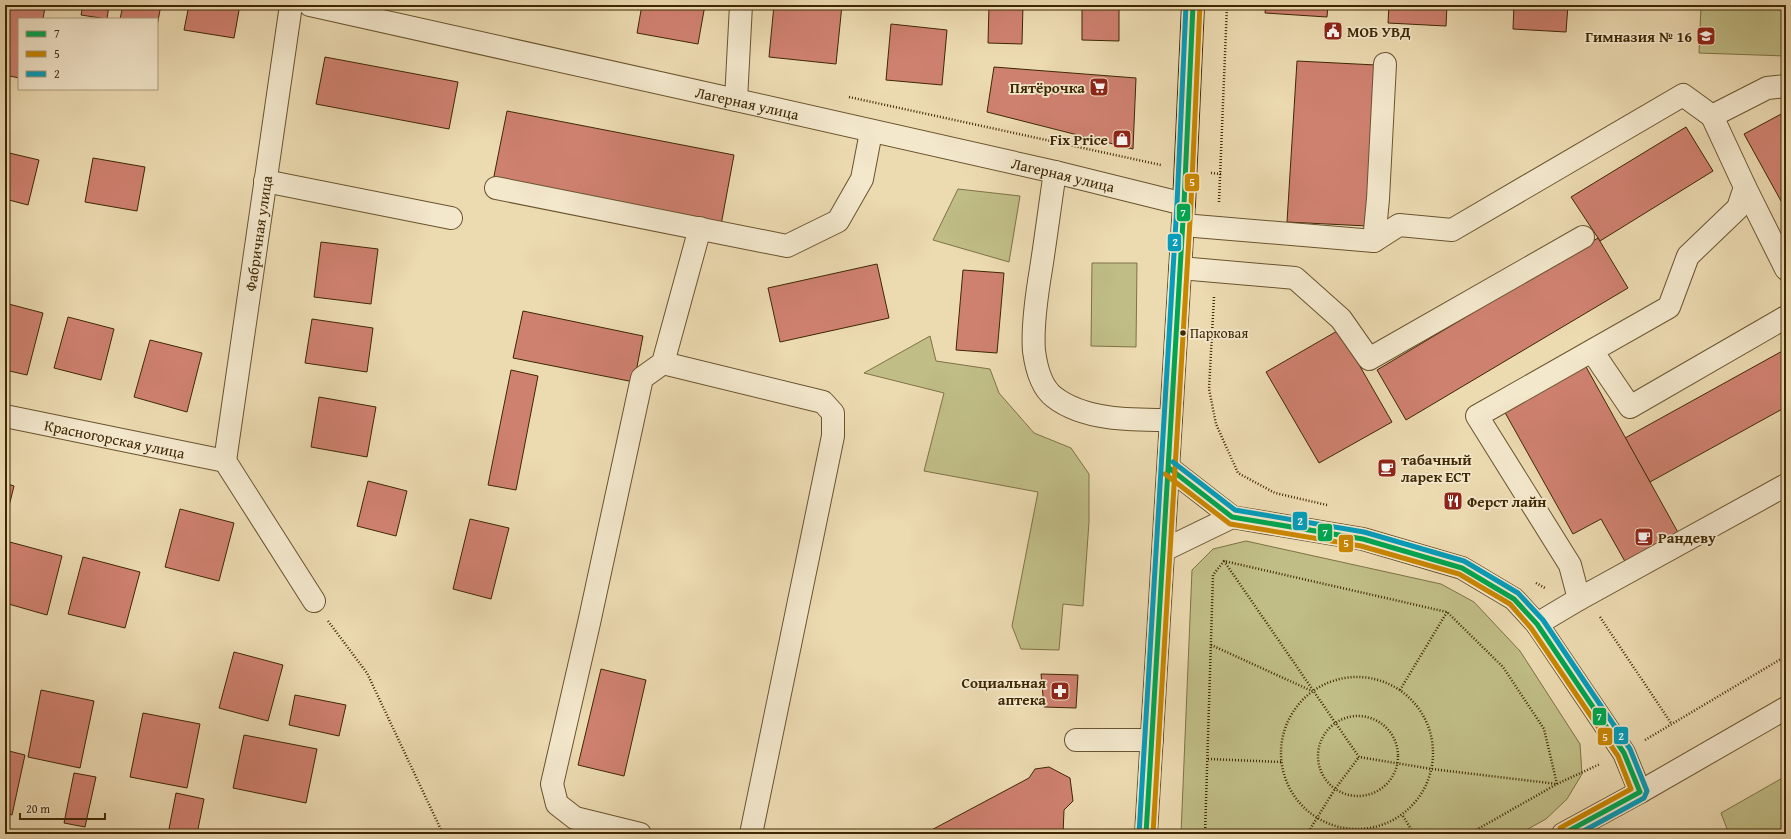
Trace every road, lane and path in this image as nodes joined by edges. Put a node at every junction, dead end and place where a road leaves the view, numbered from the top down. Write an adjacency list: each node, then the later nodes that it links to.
1 (291, 5): 12 (street, Фабричная улица)
2 (310, 5): 8 (street, Лагерная улица)
3 (741, 5): 8 (street)
4 (1193, 5): 15 (main road)
5 (1227, 5): 17 (path)
6 (1385, 64): 20 (street)
7 (1786, 86): 9 (street)
8 (736, 100): 10 (street, Лагерная улица)
9 (1712, 116): 13 (street); 20 (street)
10 (871, 132): 11 (street, Лагерная улица); 18 (street)
11 (1055, 172): 15 (street, Лагерная улица); 28 (street)
12 (265, 181): 16 (street); 29 (street, Фабричная улица)
13 (1745, 187): 22 (street); 25 (street)
14 (496, 188): 18 (street)
15 (1184, 214): 17 (street, Лагерная улица); 21 (street)
16 (452, 218)
17 (1218, 227): 20 (street, Лагерная улица)
18 (700, 228): 26 (street)
19 (1583, 237): 23 (street)
20 (1374, 240)
21 (1180, 268): 23 (street); 28 (street)
22 (1786, 269)
23 (1215, 271): 32 (path)
24 (1786, 317): 25 (street)
25 (1592, 351): 37 (street)
26 (663, 363): 62 (street); 63 (street)
27 (5, 416): 29 (street, Красногорская улица)
28 (1172, 420): 30 (street)
29 (225, 461): 38 (street)
30 (1169, 468): 33 (street); 34 (street)
31 (1786, 485): 37 (street)
32 (1332, 506)
33 (1232, 517): 34 (street); 40 (street)
34 (1164, 550): 49 (street)
35 (1224, 561): 39 (path); 41 (path); 44 (path)
36 (1531, 580): 37 (path)
37 (1579, 599): 40 (street); 46 (path)
38 (314, 601): 61 (path)
39 (1447, 612): 43 (path); 56 (path)
40 (1537, 624): 50 (street)
41 (1211, 645): 44 (path); 52 (path)
42 (1786, 656): 46 (path)
43 (1400, 690): 44 (path); 55 (path)
44 (1313, 691): 47 (path); 53 (path)
45 (1786, 708): 58 (street)
46 (1671, 723): 50 (path)
47 (1334, 724): 51 (path); 54 (path); 57 (path)
48 (1076, 740): 49 (street)
49 (1152, 740): 64 (street)
50 (1624, 753): 56 (path); 58 (street)
51 (1359, 757): 54 (path); 57 (path)
52 (1208, 759): 53 (path); 65 (path)
53 (1281, 762): 60 (path)
54 (1397, 764): 55 (path); 57 (path)
55 (1432, 769): 56 (path); 59 (path)
56 (1558, 784): 68 (path)
57 (1335, 789): 60 (path)
58 (1640, 792): 69 (street)
59 (1403, 816): 60 (path); 67 (path)
60 (1317, 818): 66 (path)
61 (443, 834)
62 (640, 834)
63 (751, 834)
64 (1146, 834)
65 (1204, 834)
66 (1307, 834)
67 (1414, 834)
68 (1469, 834)
69 (1563, 834)

